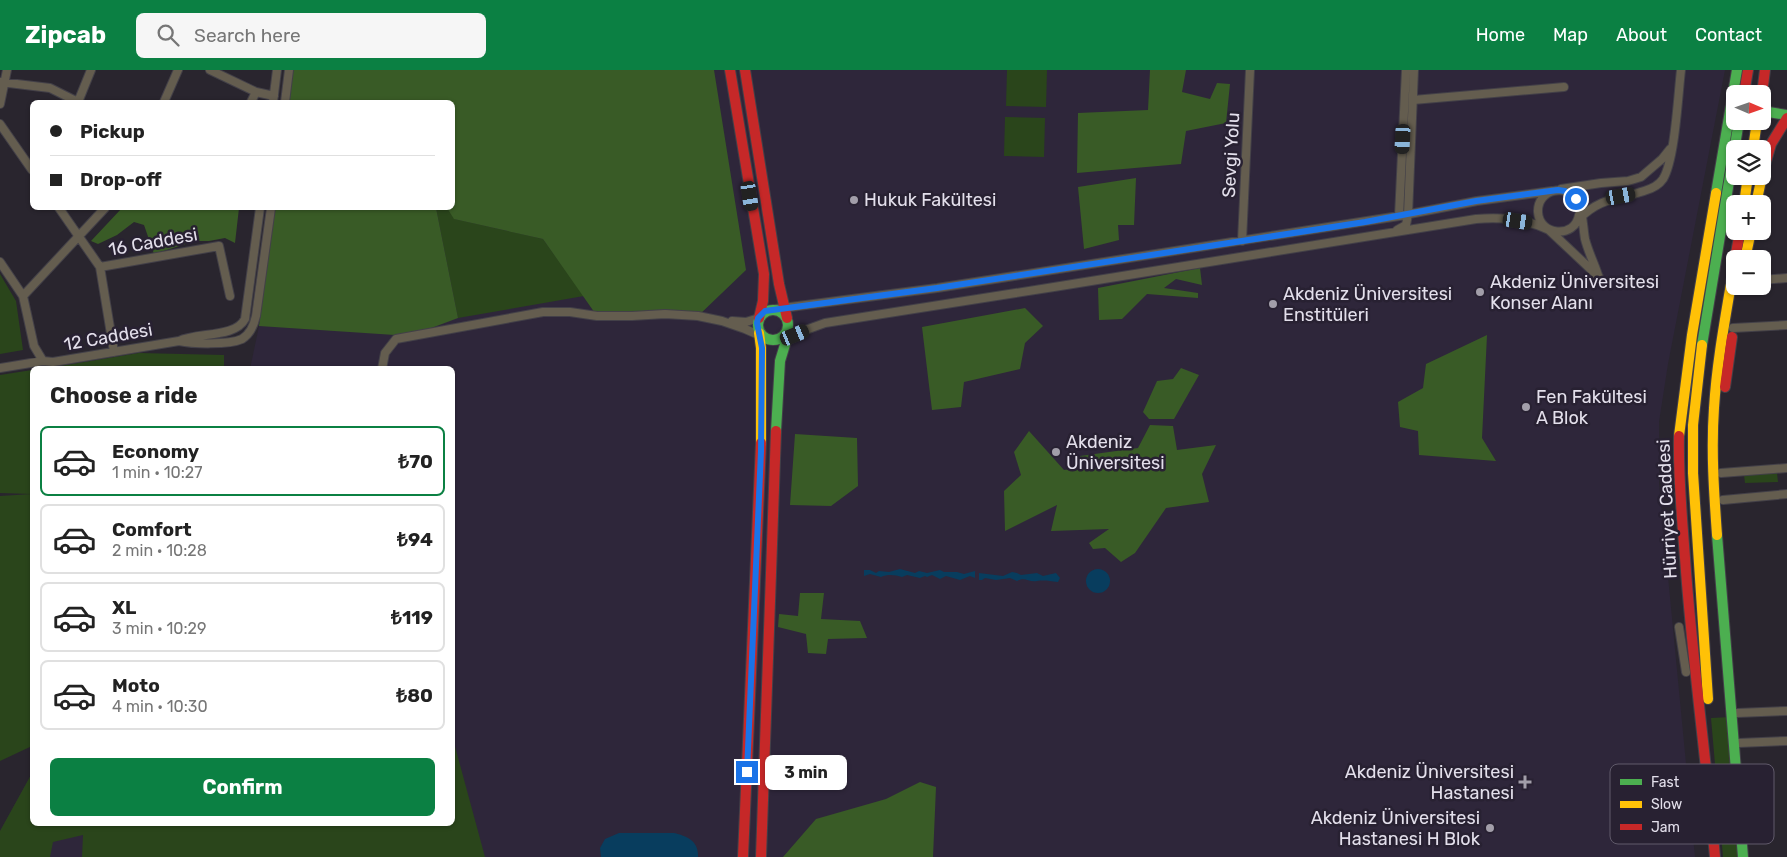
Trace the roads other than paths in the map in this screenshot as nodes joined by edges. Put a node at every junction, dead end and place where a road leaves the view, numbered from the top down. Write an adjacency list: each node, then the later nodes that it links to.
1 (7, 70): 16 (street)
2 (91, 70): 24 (street)
3 (178, 70): 25 (street)
4 (210, 70): 21 (street)
5 (277, 70): 22 (street)
6 (289, 70): 27 (street)
7 (730, 70): 58 (main road)
8 (745, 70): 60 (main road)
9 (1250, 70): 49 (street, Sevgi Yolu)
10 (1406, 70): 44 (street)
11 (1414, 70): 28 (street)
12 (1681, 70): 36 (street)
13 (1737, 70): 17 (main road, Hürriyet Caddesi)
14 (1748, 70): 18 (main road)
15 (1765, 70): 19 (main road)
16 (3, 82): 23 (street); 29 (street)
17 (1735, 85)
18 (1746, 85)
19 (1763, 85)
20 (1564, 87): 28 (street)
21 (256, 92): 22 (street); 26 (street)
22 (274, 99)
23 (74, 100)
24 (79, 100)
25 (165, 100)
26 (253, 100)
27 (285, 100)
28 (1413, 100): 43 (street)
29 (0, 104)
30 (1771, 113): 31 (main road)
31 (1787, 116): 35 (main road)
32 (0, 124): 37 (street)
33 (1728, 130): 79 (main road, Hürriyet Caddesi)
34 (1738, 130): 80 (main road)
35 (1771, 144)
36 (1671, 148): 38 (street); 45 (street)
37 (30, 167)
38 (1555, 190): 43 (street); 45 (street); 46 (street)
39 (60, 210): 48 (street)
40 (103, 210): 48 (street)
41 (260, 210): 64 (street)
42 (271, 210): 64 (street)
43 (1408, 215): 44 (street); 47 (street)
44 (1399, 216): 49 (street)
45 (1580, 216): 46 (street); 46 (street)
46 (1549, 230): 47 (street)
47 (1378, 235): 60 (street)
48 (79, 236): 51 (street); 56 (street)
49 (1242, 241): 60 (street)
50 (0, 262): 56 (street)
51 (100, 267): 57 (street, 16 Caddesi); 65 (street)
52 (1787, 278): 53 (street)
53 (1771, 279)
54 (1729, 295): 81 (main road)
55 (1738, 295): 62 (main road)
56 (23, 296): 66 (street)
57 (230, 296)
58 (758, 318): 59 (street); 60 (main road); 63 (main road)
59 (722, 320): 63 (street); 67 (street)
60 (783, 323): 63 (main road); 88 (main road)
61 (1787, 325): 62 (street)
62 (1733, 328): 70 (main road)
63 (760, 335): 87 (main road)
64 (179, 341): 65 (street, 12 Caddesi)
65 (114, 352): 66 (street, 12 Caddesi)
66 (40, 357): 68 (street, 12 Caddesi)
67 (383, 366)
68 (0, 368)
69 (1787, 468): 70 (street)
70 (1721, 473): 72 (main road)
71 (1787, 494): 72 (street)
72 (1723, 500): 76 (main road)
73 (1678, 627): 74 (street)
74 (1686, 672)
75 (1787, 711): 76 (street)
76 (1737, 713): 78 (main road)
77 (1787, 741): 78 (street)
78 (1738, 743): 82 (main road)
79 (1707, 764)
80 (1711, 764)
81 (1736, 764)
82 (1739, 764)
83 (1715, 844): 89 (main road, Hürriyet Caddesi)
84 (1715, 844): 89 (main road)
85 (1743, 844): 90 (main road)
86 (1743, 844): 90 (main road)
87 (744, 857): 88 (main road)
88 (760, 857)
89 (1716, 857)
90 (1744, 857)

